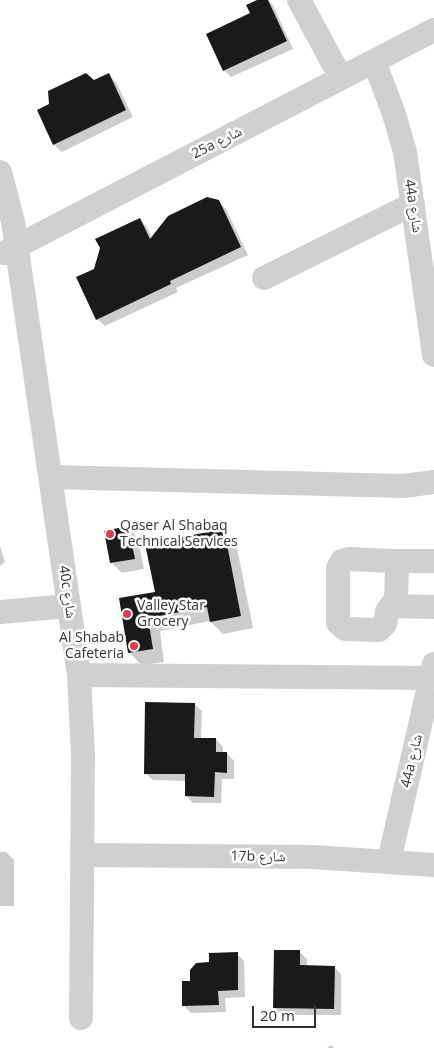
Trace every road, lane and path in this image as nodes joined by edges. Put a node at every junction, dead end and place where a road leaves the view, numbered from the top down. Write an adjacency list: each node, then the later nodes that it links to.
1 (299, 0): 4 (street)
2 (434, 30): 3 (street, 25a شارع)
3 (374, 61): 4 (street, 25a شارع); 6 (street, 44a شارع)
4 (341, 78): 7 (street, 25a شارع)
5 (0, 172): 7 (street, 40c شارع)
6 (413, 204): 8 (street); 9 (street, 44a شارع)
7 (8, 251): 10 (street, 40c شارع)
8 (264, 278)
9 (434, 355)
10 (51, 476): 11 (street); 14 (street, 40c شارع)
11 (434, 482)
12 (391, 561): 13 (street); 15 (street); 15 (street)
13 (434, 561)
14 (69, 606): 17 (street); 19 (street, 40c شارع)
15 (392, 606): 16 (street)
16 (434, 607)
17 (0, 612)
18 (433, 670): 19 (street); 21 (street, 44a شارع)
19 (78, 676): 20 (street, 40c شارع)
20 (82, 855): 21 (street, 17b شارع); 23 (street, 40c شارع)
21 (389, 861): 22 (street, 17b شارع)
22 (434, 865)
23 (81, 1018)

